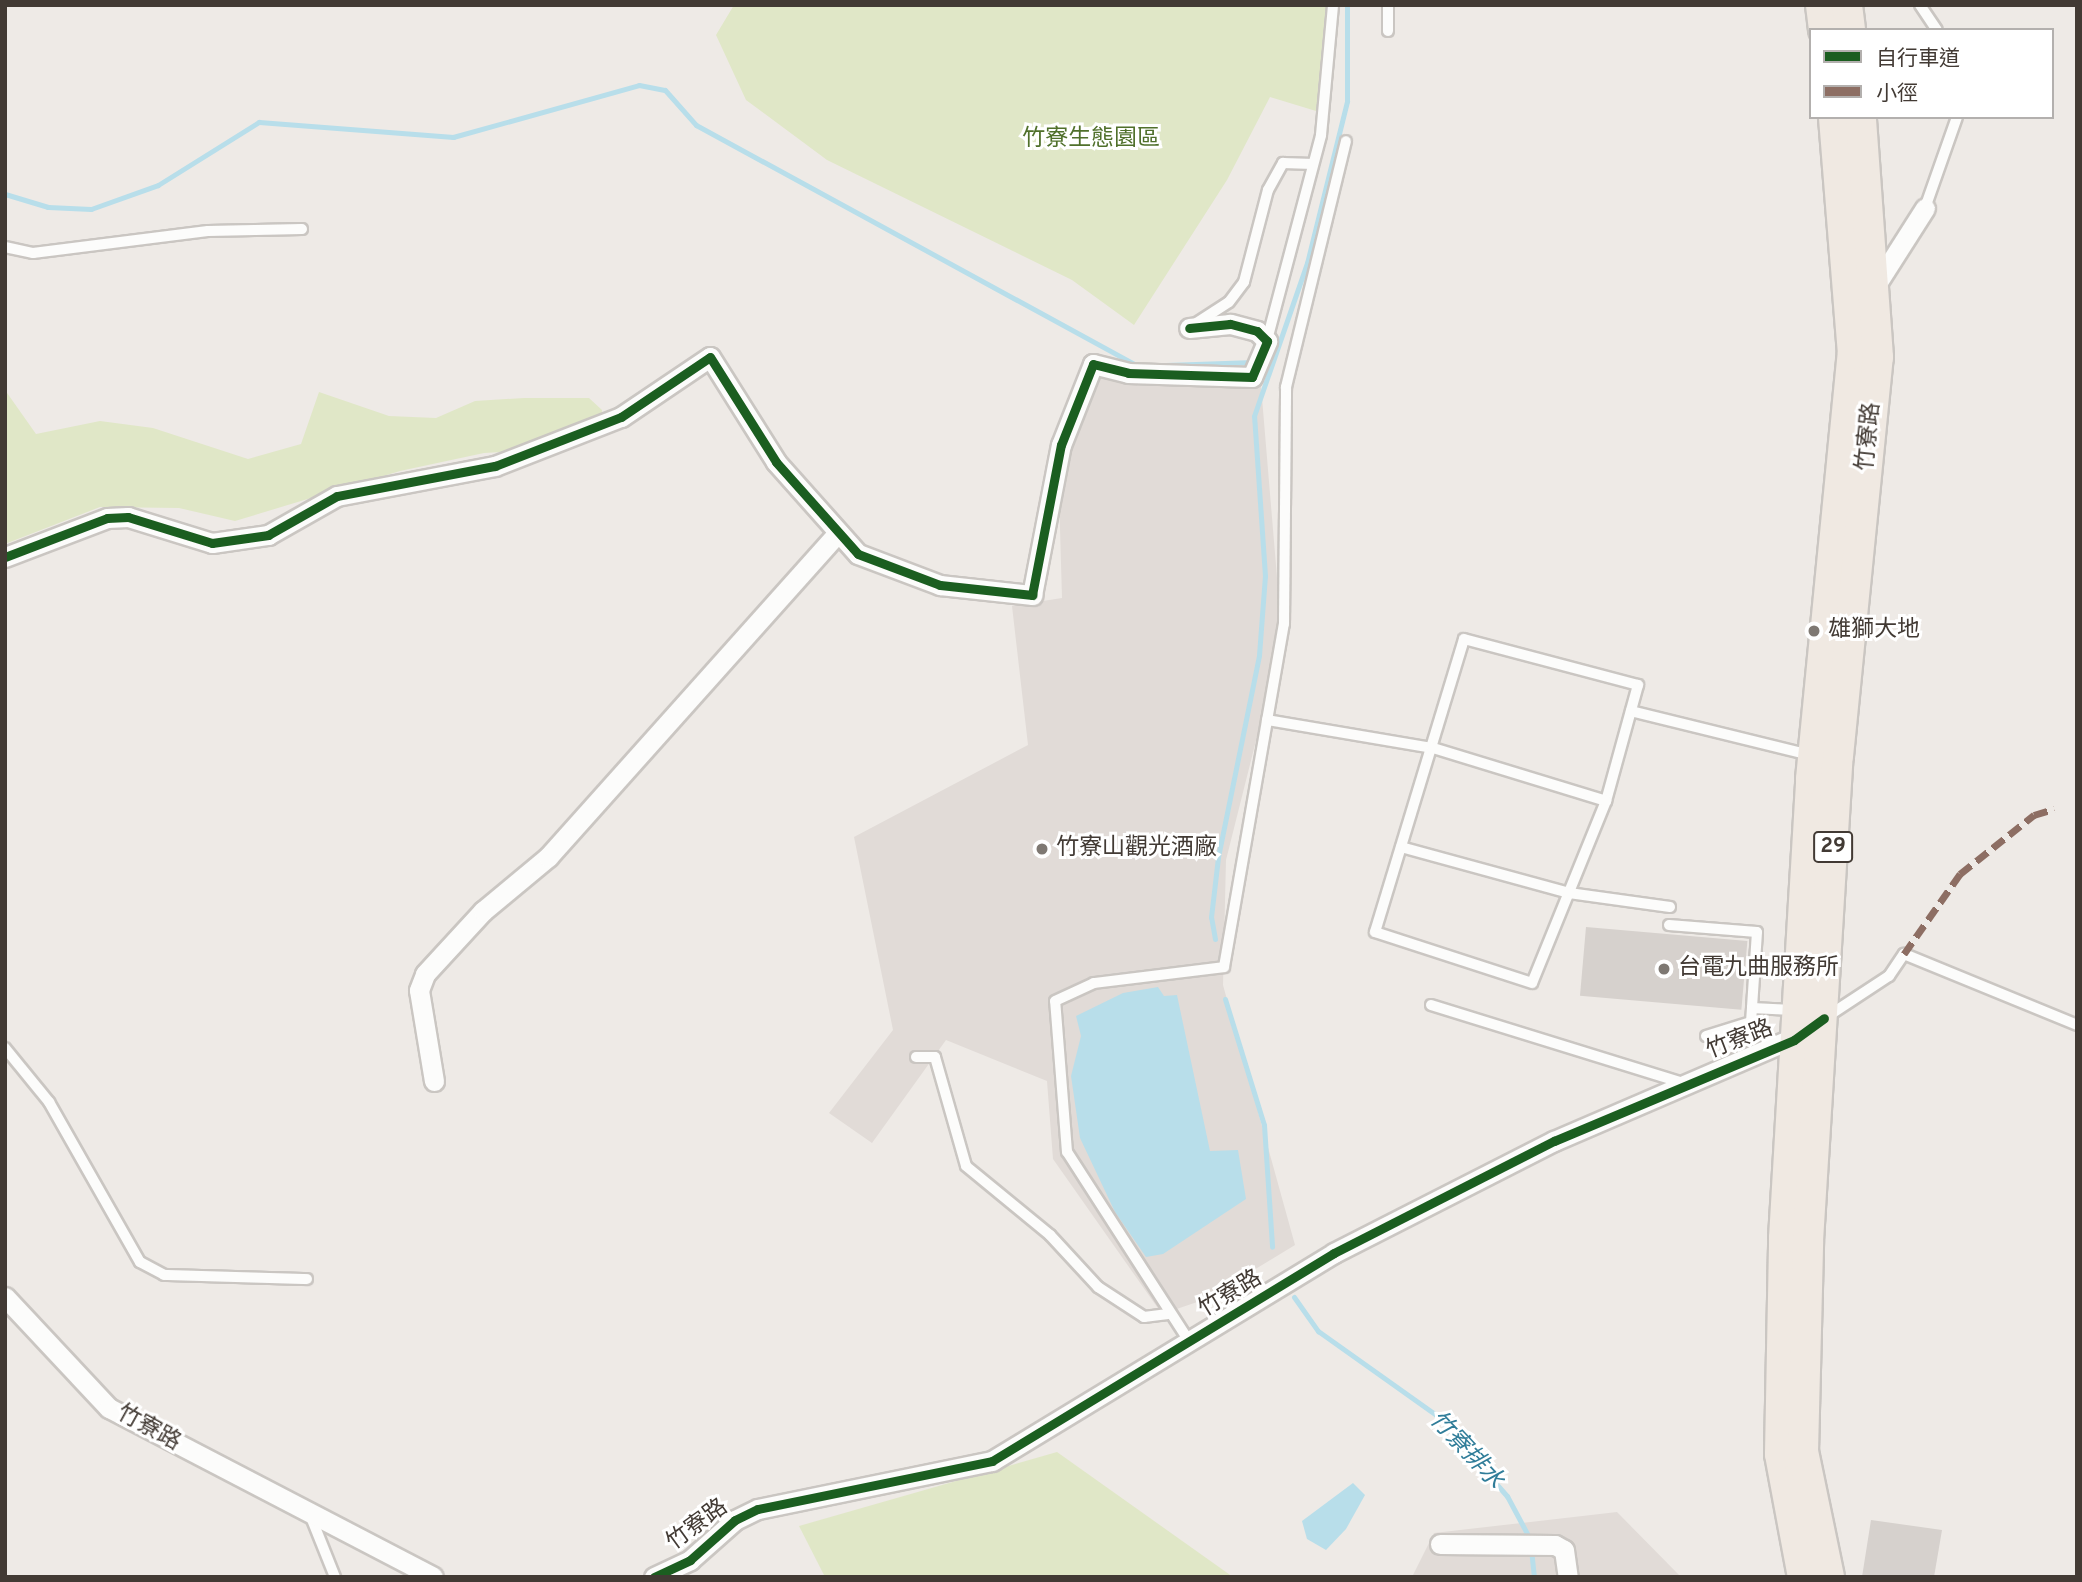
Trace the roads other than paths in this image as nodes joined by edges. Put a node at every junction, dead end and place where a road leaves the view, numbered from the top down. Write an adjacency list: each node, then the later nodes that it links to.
1 (1334, 5): 14 (lane)
2 (1388, 5): 9 (lane)
3 (1821, 5): 6 (main road)
4 (1847, 5): 7 (main road)
5 (1920, 5): 8 (lane)
6 (1824, 28)
7 (1850, 28)
8 (1936, 28)
9 (1388, 31)
10 (1834, 119): 26 (main road, 竹寮路 / 29)
11 (1861, 119): 18 (main road, 竹寮路 / 29)
12 (1955, 119): 15 (lane)
13 (1346, 141): 24 (lane)
14 (1313, 164): 19 (lane); 20 (lane)
15 (1925, 208): 18 (street)
16 (302, 229): 17 (lane)
17 (5, 247)
18 (1875, 285): 26 (main road, 竹寮路 / 29)
19 (1189, 328): 20 (street)
20 (1266, 341): 21 (street)
21 (837, 534): 22 (street); 40 (street)
22 (5, 557)
23 (1631, 710): 25 (lane); 26 (lane); 27 (lane)
24 (1267, 720): 25 (lane); 44 (lane)
25 (1433, 748): 27 (lane); 28 (lane)
26 (1826, 756): 34 (main road, 竹寮路 / 29)
27 (1606, 800): 29 (lane)
28 (1401, 847): 29 (lane); 29 (lane)
29 (1569, 893): 30 (lane)
30 (1671, 907)
31 (1669, 925): 33 (lane)
32 (1431, 1005): 41 (lane)
33 (1752, 1008): 34 (lane); 36 (lane)
34 (1810, 1014): 35 (lane); 37 (main road, 竹寮路 / 29); 53 (main road, 竹寮路 / 29)
35 (2077, 1025)
36 (1706, 1036)
37 (1794, 1040): 41 (street, 竹寮路); 52 (main road, 竹寮路 / 29)
38 (5, 1048): 42 (lane)
39 (916, 1057): 44 (lane)
40 (434, 1081)
41 (1683, 1083): 45 (street, 竹寮路)
42 (307, 1279)
43 (5, 1297): 46 (street, 竹寮路)
44 (1168, 1314): 45 (lane)
45 (1189, 1342): 50 (street, 竹寮路)
46 (311, 1517): 48 (lane); 49 (street, 竹寮路)
47 (1440, 1544): 51 (street)
48 (335, 1577)
49 (433, 1577)
50 (654, 1577)
51 (1568, 1577)
52 (1803, 1577)
53 (1829, 1577)

